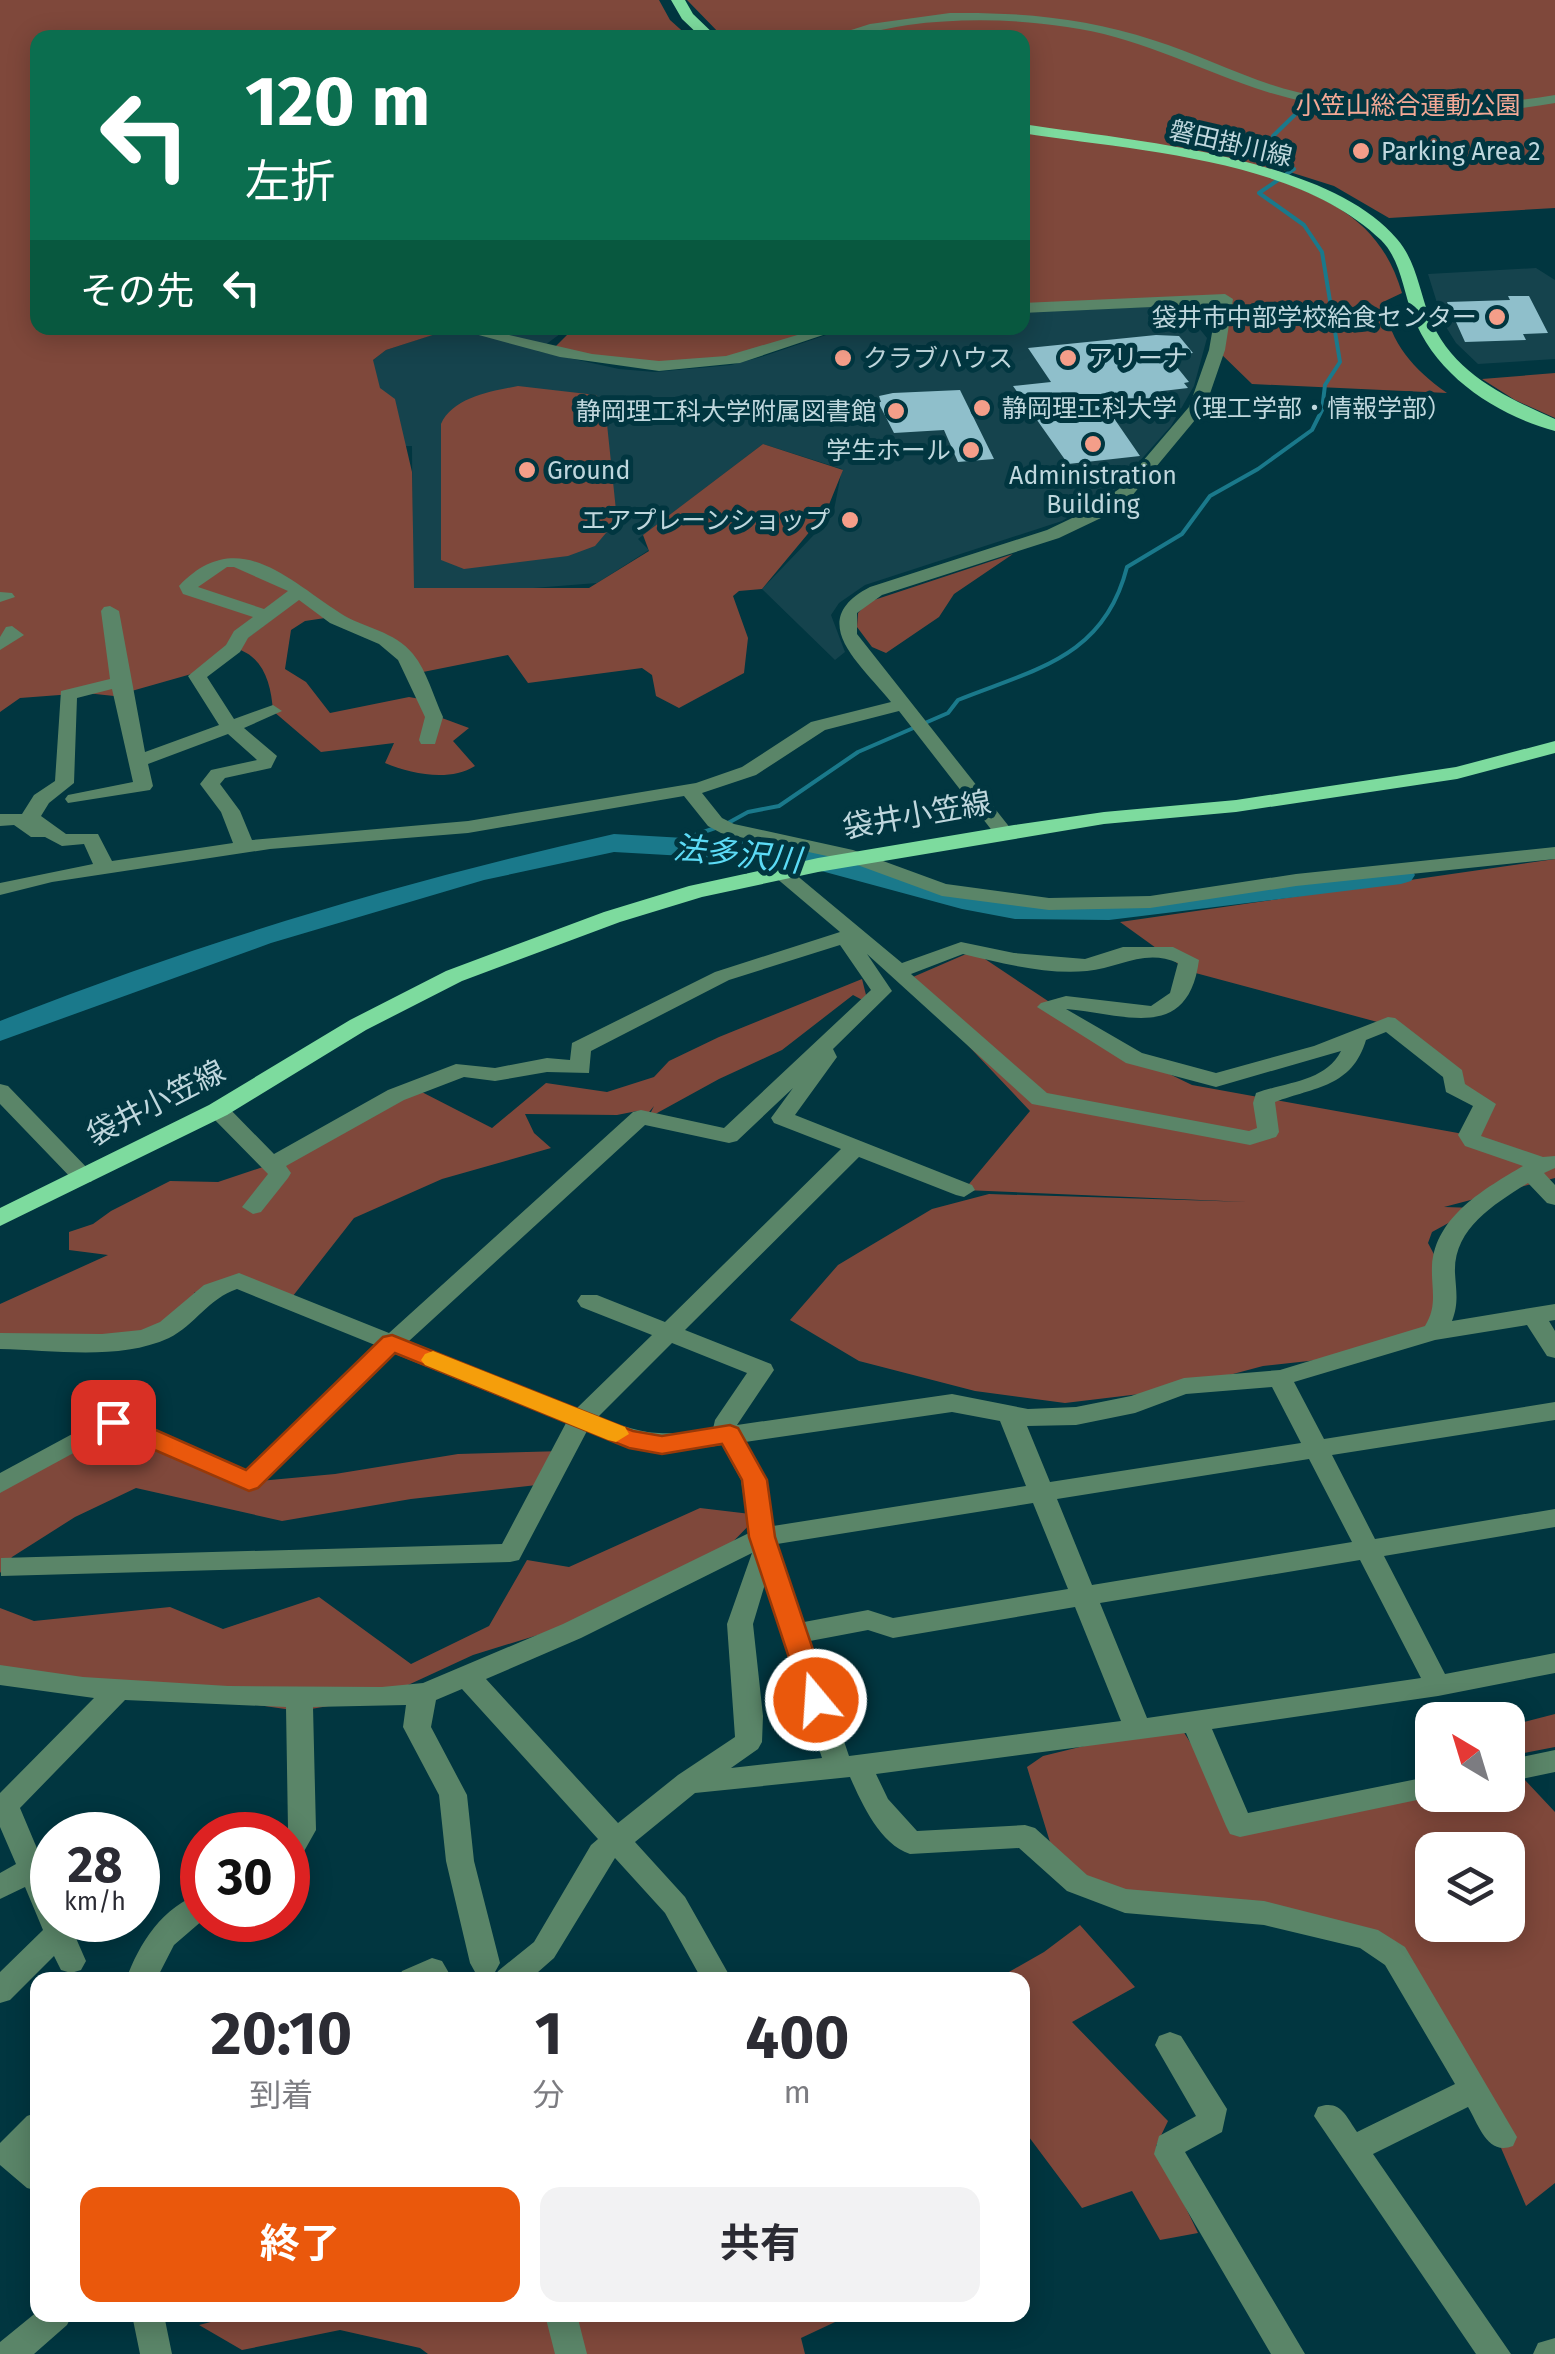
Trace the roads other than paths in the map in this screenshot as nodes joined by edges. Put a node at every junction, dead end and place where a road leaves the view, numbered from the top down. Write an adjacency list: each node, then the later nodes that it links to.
1 (678, 0): 2 (main road)
2 (702, 30)
3 (871, 30): 4 (street)
4 (1555, 99)
5 (1030, 129): 9 (main road, 磐田掛川線)
6 (1030, 308): 14 (street)
7 (490, 335): 8 (street)
8 (813, 335)
9 (1555, 426)
10 (298, 592): 12 (street); 12 (street); 17 (street)
11 (110, 612): 13 (street)
12 (266, 616): 16 (street)
13 (120, 682): 19 (street); 23 (street)
14 (902, 705): 20 (street); 24 (street)
15 (273, 711): 16 (street)
16 (229, 726): 19 (street); 25 (street)
17 (428, 740)
18 (1555, 747): 24 (main road, 袋井小笠線)
19 (138, 761): 21 (street)
20 (688, 790): 25 (street); 27 (street)
21 (75, 799)
22 (0, 820): 23 (street)
23 (46, 830): 28 (street)
24 (1004, 833): 27 (main road, 袋井小笠線)
25 (245, 847): 28 (street)
26 (1555, 853): 27 (street)
27 (856, 860): 29 (main road, 袋井小笠線)
28 (105, 868): 30 (street)
29 (782, 873): 31 (street); 36 (main road, 袋井小笠線)
30 (0, 889)
31 (849, 936): 32 (street); 34 (street); 38 (street)
32 (900, 971): 33 (street); 33 (street)
33 (1357, 1034): 39 (street)
34 (822, 1048): 37 (street); 50 (street)
35 (0, 1090): 40 (street)
36 (218, 1110): 38 (street); 40 (main road, 袋井小笠線)
37 (855, 1148): 41 (street); 47 (street)
38 (272, 1164): 43 (street)
39 (1542, 1166): 42 (street); 48 (street)
40 (83, 1177): 44 (main road, 袋井小笠線)
41 (964, 1190)
42 (1555, 1198)
43 (253, 1207)
44 (0, 1218)
45 (589, 1301): 47 (street)
46 (1545, 1314): 48 (street); 51 (street)
47 (669, 1332): 55 (street); 56 (street)
48 (1434, 1332): 52 (street)
49 (0, 1341): 50 (street)
50 (392, 1343): 55 (street); 58 (street)
51 (1555, 1350)
52 (1280, 1378): 54 (street); 57 (street)
53 (1555, 1411): 57 (street)
54 (1010, 1414): 56 (street); 59 (street)
55 (580, 1419): 56 (street); 63 (street)
56 (730, 1434): 61 (street)
57 (1316, 1449): 59 (street); 62 (street)
58 (0, 1484)
59 (1040, 1493): 61 (street); 64 (street)
60 (1555, 1518): 62 (street)
61 (764, 1543): 65 (street); 67 (street); 78 (street)
62 (1366, 1549): 64 (street); 69 (street)
63 (1, 1567)
64 (1082, 1596): 65 (street); 74 (street)
65 (795, 1634): 76 (street)
66 (1555, 1663): 69 (street)
67 (464, 1674): 71 (street); 82 (street)
68 (0, 1675): 70 (street)
69 (1438, 1686): 73 (street)
70 (119, 1689): 72 (street); 80 (street)
71 (426, 1693): 72 (street); 88 (street)
72 (298, 1697): 81 (street)
73 (1194, 1720): 74 (street); 79 (street)
74 (1138, 1728): 76 (street)
75 (1555, 1762): 77 (street)
76 (848, 1764): 78 (street); 93 (street)
77 (1525, 1768)
78 (688, 1783): 82 (street)
79 (1415, 1790)
80 (2, 1805): 83 (street)
81 (301, 1812)
82 (614, 1840): 88 (street); 90 (street)
83 (30, 1866)
84 (30, 1871): 85 (street)
85 (0, 1887)
86 (180, 1922): 89 (street)
87 (62, 1942): 91 (street)
88 (497, 1971)
89 (144, 1972)
90 (712, 1972)
91 (0, 1991)
92 (1170, 2045): 105 (street)
93 (1474, 2089): 96 (street); 97 (street)
94 (1329, 2116): 97 (street)
95 (30, 2133): 98 (street)
96 (1502, 2137)
97 (1352, 2150): 106 (street)
98 (30, 2171)
99 (48, 2322): 102 (street)
100 (149, 2322): 103 (street)
101 (564, 2322): 104 (street)
102 (10, 2354)
103 (156, 2354)
104 (571, 2354)
105 (1289, 2354)
106 (1495, 2354)

